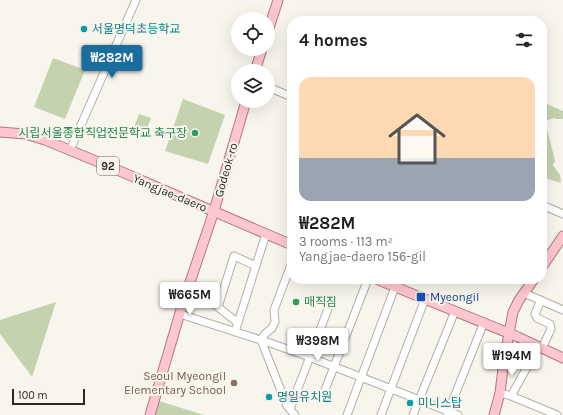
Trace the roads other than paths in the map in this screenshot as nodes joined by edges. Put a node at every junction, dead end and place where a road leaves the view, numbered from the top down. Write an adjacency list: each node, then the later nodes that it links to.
1 (136, 0): 8 (street)
2 (278, 0): 3 (main road)
3 (274, 12)
4 (275, 90): 5 (street)
5 (287, 95)
6 (244, 108): 10 (main road, Godeok-ro)
7 (0, 132): 8 (main road, Yangjae-daero / 92)
8 (70, 150): 10 (main road, Yangjae-daero / 92)
9 (547, 206): 11 (street)
10 (214, 211): 12 (main road, Yangjae-daero / 92); 18 (main road, Godeok-ro)
11 (563, 214)
12 (266, 234): 14 (main road, Yangjae-daero / 92); 16 (street)
13 (563, 236): 15 (main road)
14 (287, 243)
15 (547, 260)
16 (256, 266): 26 (street); 32 (street)
17 (287, 275): 35 (street)
18 (189, 284): 26 (street); 30 (main road, Godeok-ro)
19 (366, 284): 40 (street)
20 (388, 284): 22 (main road)
21 (530, 284): 23 (main road)
22 (395, 287): 24 (main road); 41 (street)
23 (524, 293): 25 (street); 34 (main road)
24 (425, 299): 29 (main road); 42 (street)
25 (541, 300): 28 (street); 37 (street)
26 (218, 307): 32 (street)
27 (328, 309): 38 (street)
28 (563, 310)
29 (455, 311): 31 (main road); 46 (street)
30 (180, 314): 33 (street); 49 (main road, Godeok-ro)
31 (484, 322): 34 (main road); 48 (street)
32 (238, 323): 33 (street)
33 (235, 332): 35 (street)
34 (508, 333): 36 (main road); 44 (main road)
35 (261, 340): 38 (street); 47 (street)
36 (534, 344): 37 (main road); 45 (street)
37 (542, 348): 39 (main road)
38 (310, 357): 40 (street); 47 (street)
39 (563, 358)
40 (334, 366): 41 (street); 43 (street)
41 (362, 377): 42 (street); 50 (street)
42 (392, 389): 46 (street); 51 (street)
43 (325, 390)
44 (500, 392): 45 (street); 54 (main road)
45 (511, 396): 55 (street)
46 (419, 400): 48 (street); 52 (street)
47 (292, 412)
48 (447, 413): 53 (street)
49 (150, 415)
50 (347, 415)
51 (381, 415)
52 (413, 415)
53 (458, 415)
54 (494, 415)
55 (557, 415)

